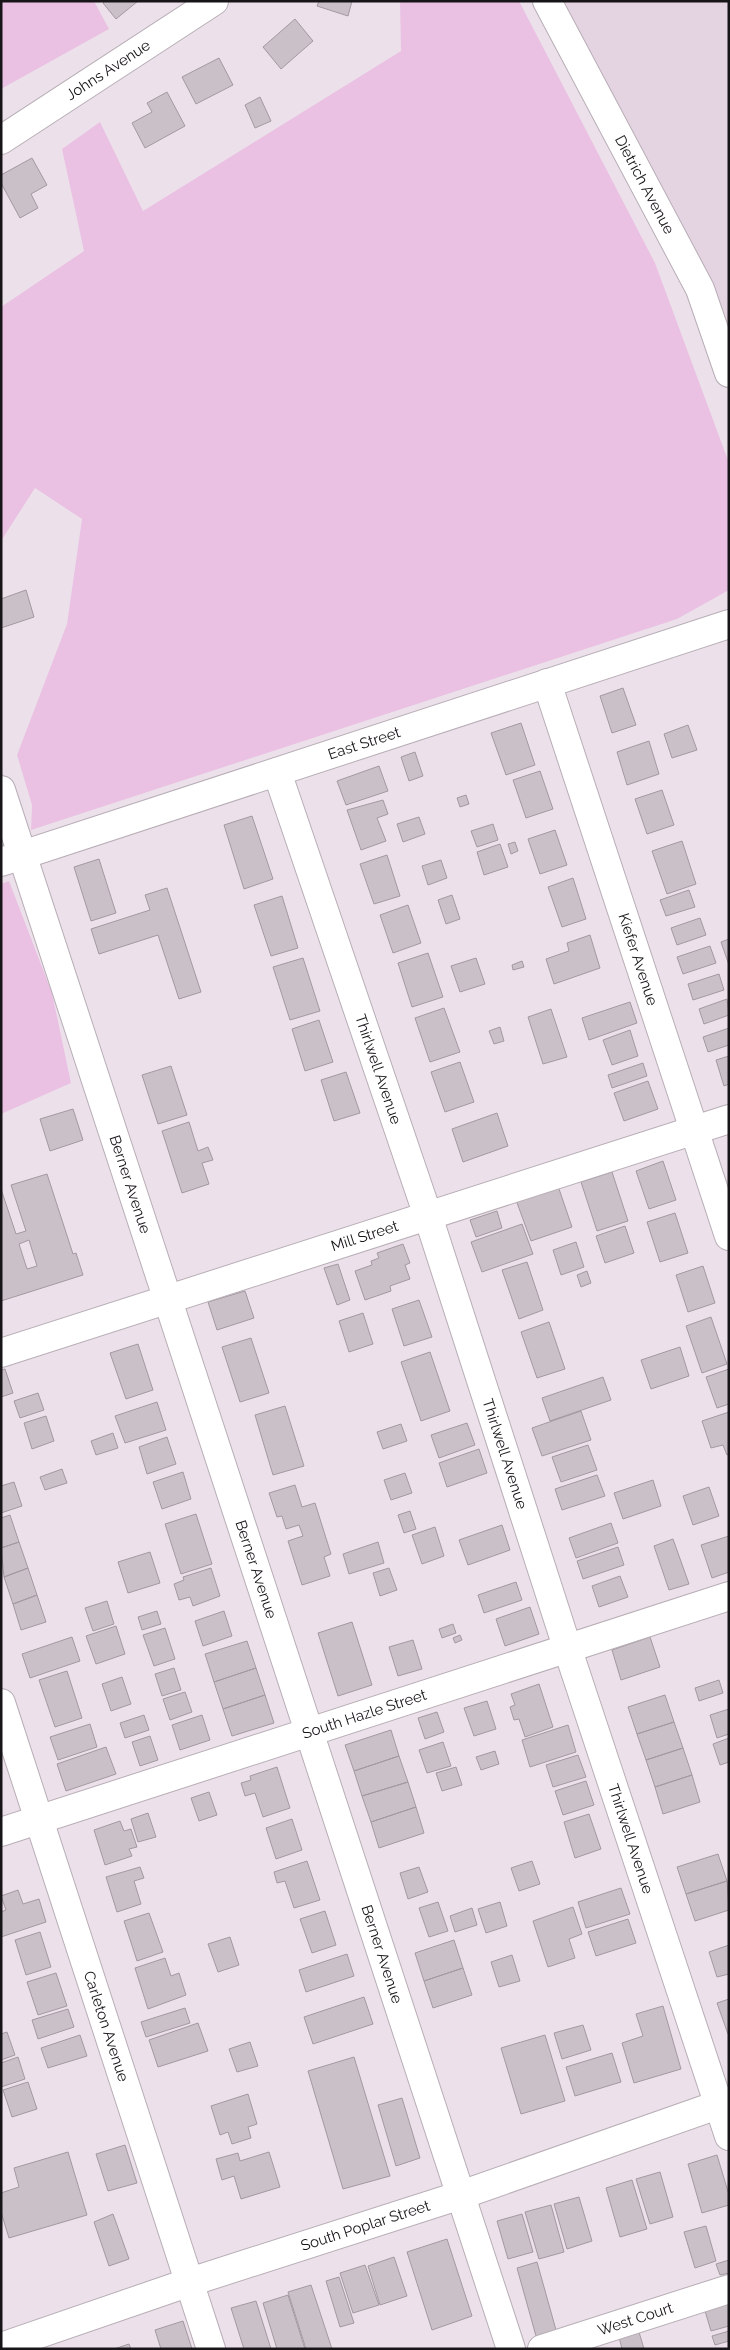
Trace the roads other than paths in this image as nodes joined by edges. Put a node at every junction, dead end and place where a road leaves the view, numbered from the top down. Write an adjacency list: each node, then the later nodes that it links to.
1 (214, 1): 3 (street, Johns Avenue)
2 (547, 1): 4 (street, Dietrich Avenue)
3 (1, 140)
4 (729, 373)
5 (729, 624): 6 (street, East Street)
6 (547, 683): 7 (street, East Street); 11 (street, Kiefer Avenue)
7 (277, 772): 9 (street, East Street); 12 (street, Thirlwell Avenue)
8 (1, 790): 9 (street, Berner Avenue)
9 (12, 859): 14 (street, Berner Avenue)
10 (729, 1119): 11 (street, Mill Street)
11 (694, 1130): 12 (street, Mill Street); 13 (street, Kiefer Avenue)
12 (428, 1216): 14 (street, Mill Street); 17 (street, Thirlwell Avenue)
13 (729, 1236)
14 (167, 1300): 15 (street, Mill Street); 19 (street, Berner Avenue)
15 (1, 1353)
16 (729, 1596): 17 (street, South Hazle Street)
17 (567, 1647): 19 (street, South Hazle Street); 22 (street, Thirlwell Avenue)
18 (1, 1703): 20 (street, Carleton Avenue)
19 (309, 1731): 20 (street, South Hazle Street); 24 (street, Berner Avenue)
20 (39, 1820): 21 (street, South Hazle Street); 25 (street, Carleton Avenue)
21 (1, 1832)
22 (724, 2103): 23 (street, Thirlwell Avenue); 24 (street, South Poplar Street)
23 (729, 2136)
24 (461, 2195): 25 (street, South Poplar Street); 29 (street, Berner Avenue)
25 (190, 2282): 27 (street, South Poplar Street); 28 (street, Carleton Avenue)
26 (729, 2289): 30 (street, West Court)
27 (1, 2347)
28 (211, 2349)
29 (511, 2349)
30 (542, 2349)

